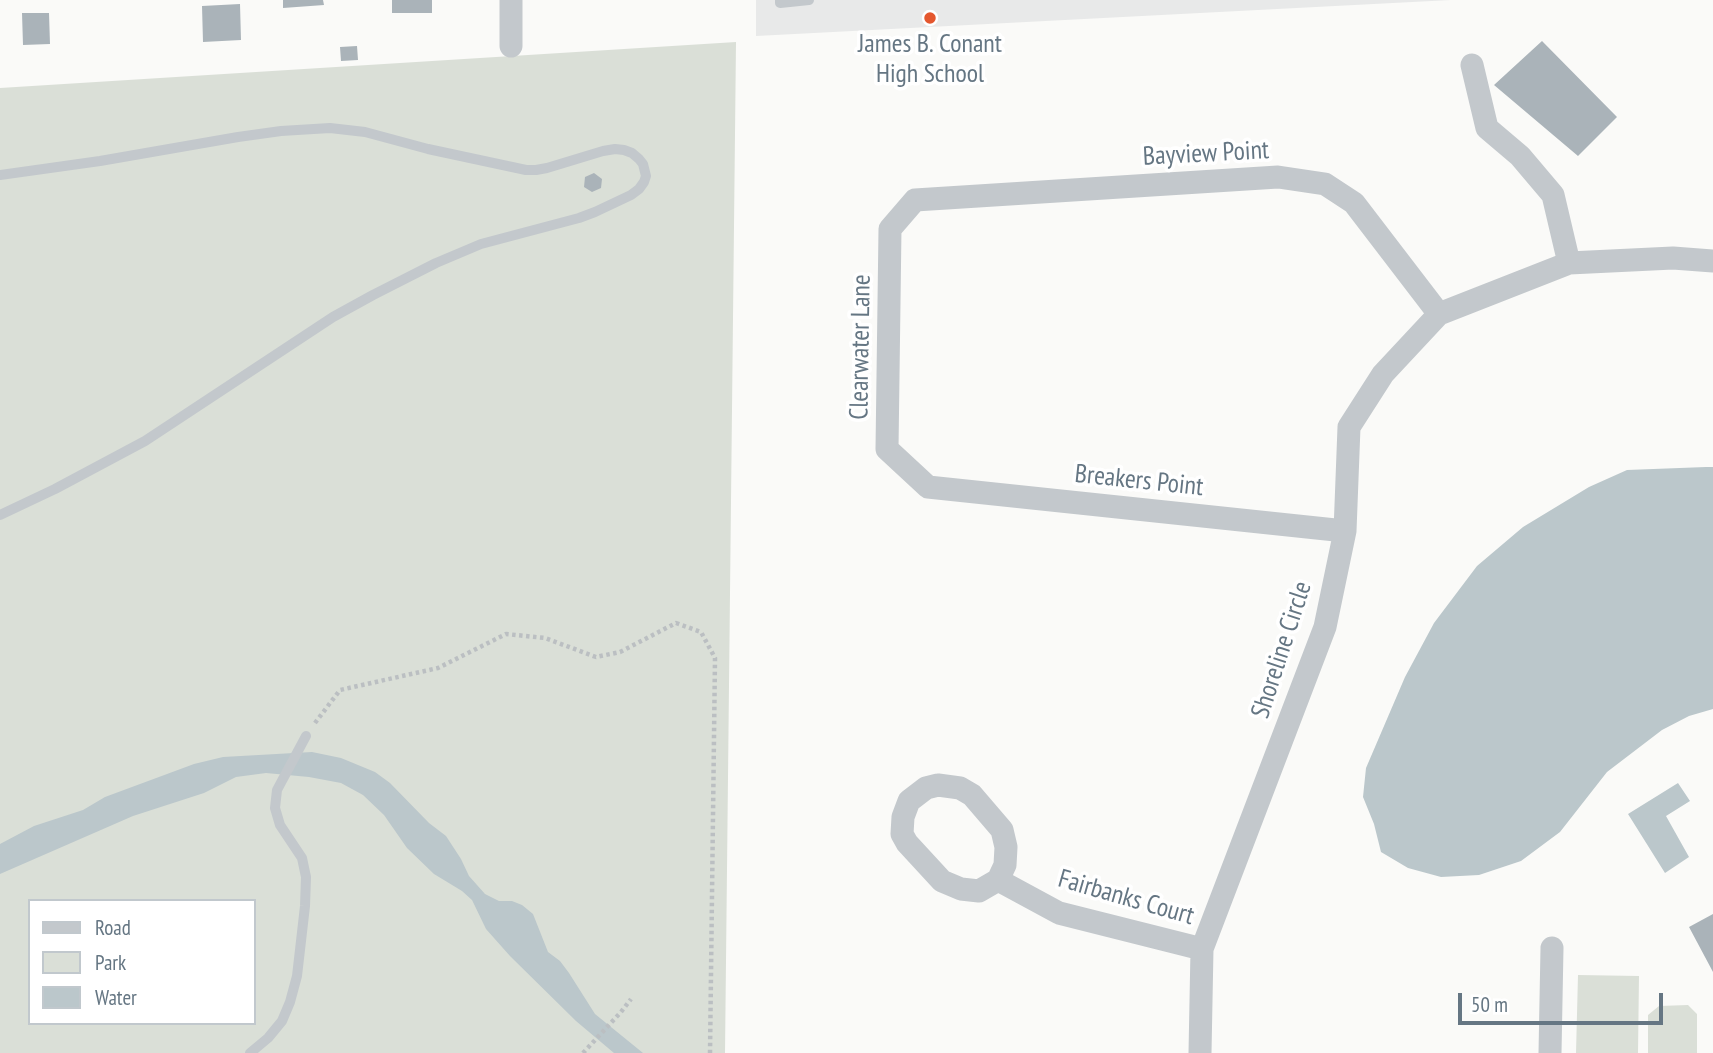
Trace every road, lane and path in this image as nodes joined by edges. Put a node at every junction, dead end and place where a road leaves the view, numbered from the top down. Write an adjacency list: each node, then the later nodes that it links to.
1 (511, 0): 4 (street)
2 (780, 0): 3 (lane)
3 (809, 0)
4 (510, 46)
5 (1472, 65): 9 (street)
6 (0, 175): 12 (lane)
7 (915, 200): 10 (street, Bayview Point); 11 (street, Clearwater Lane)
8 (1713, 261): 9 (street, Shoreline Circle)
9 (1569, 263): 10 (street, Shoreline Circle)
10 (1439, 314): 13 (street, Shoreline Circle)
11 (928, 487): 13 (street, Breakers Point)
12 (0, 515)
13 (1345, 531): 17 (street, Shoreline Circle)
14 (306, 736): 20 (lane); 21 (path)
15 (998, 880): 15 (street); 17 (street, Fairbanks Court)
16 (1552, 948): 23 (street)
17 (1202, 949): 22 (street, Shoreline Circle)
18 (631, 999): 19 (path)
19 (583, 1052)
20 (250, 1053)
21 (710, 1053)
22 (1200, 1053)
23 (1550, 1053)

